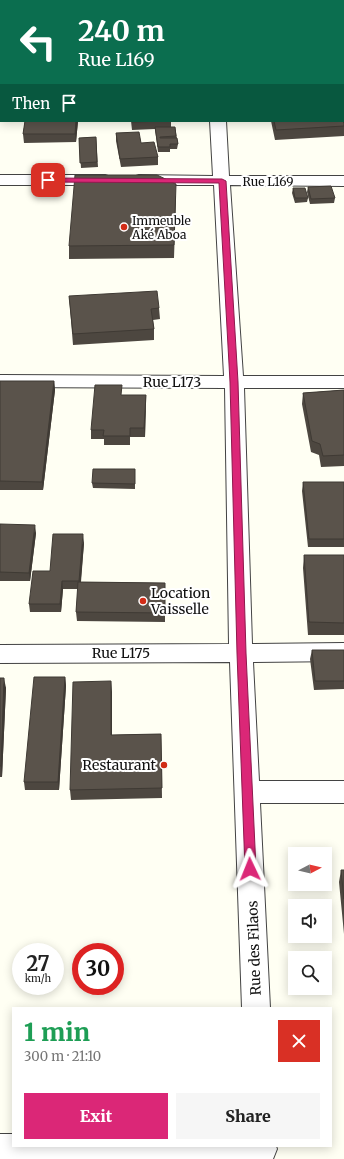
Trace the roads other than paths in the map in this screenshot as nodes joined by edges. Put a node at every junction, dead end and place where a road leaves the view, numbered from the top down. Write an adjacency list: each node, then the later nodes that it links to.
1 (218, 122): 3 (street, Rue des Filaos)
2 (0, 180): 3 (street, Rue L169)
3 (222, 181): 4 (street, Rue L169); 6 (street, Rue des Filaos)
4 (344, 181)
5 (0, 381): 6 (street, Rue L173)
6 (234, 382): 7 (street, Rue L173); 9 (street, Rue des Filaos)
7 (344, 382)
8 (344, 652): 9 (street, Rue L175)
9 (241, 653): 10 (street, Rue L175); 11 (street, Rue des Filaos)
10 (0, 654)
11 (247, 792): 12 (street); 13 (street, Rue des Filaos)
12 (344, 792)
13 (256, 1007)
14 (0, 1149): 15 (street)
15 (262, 1151)

